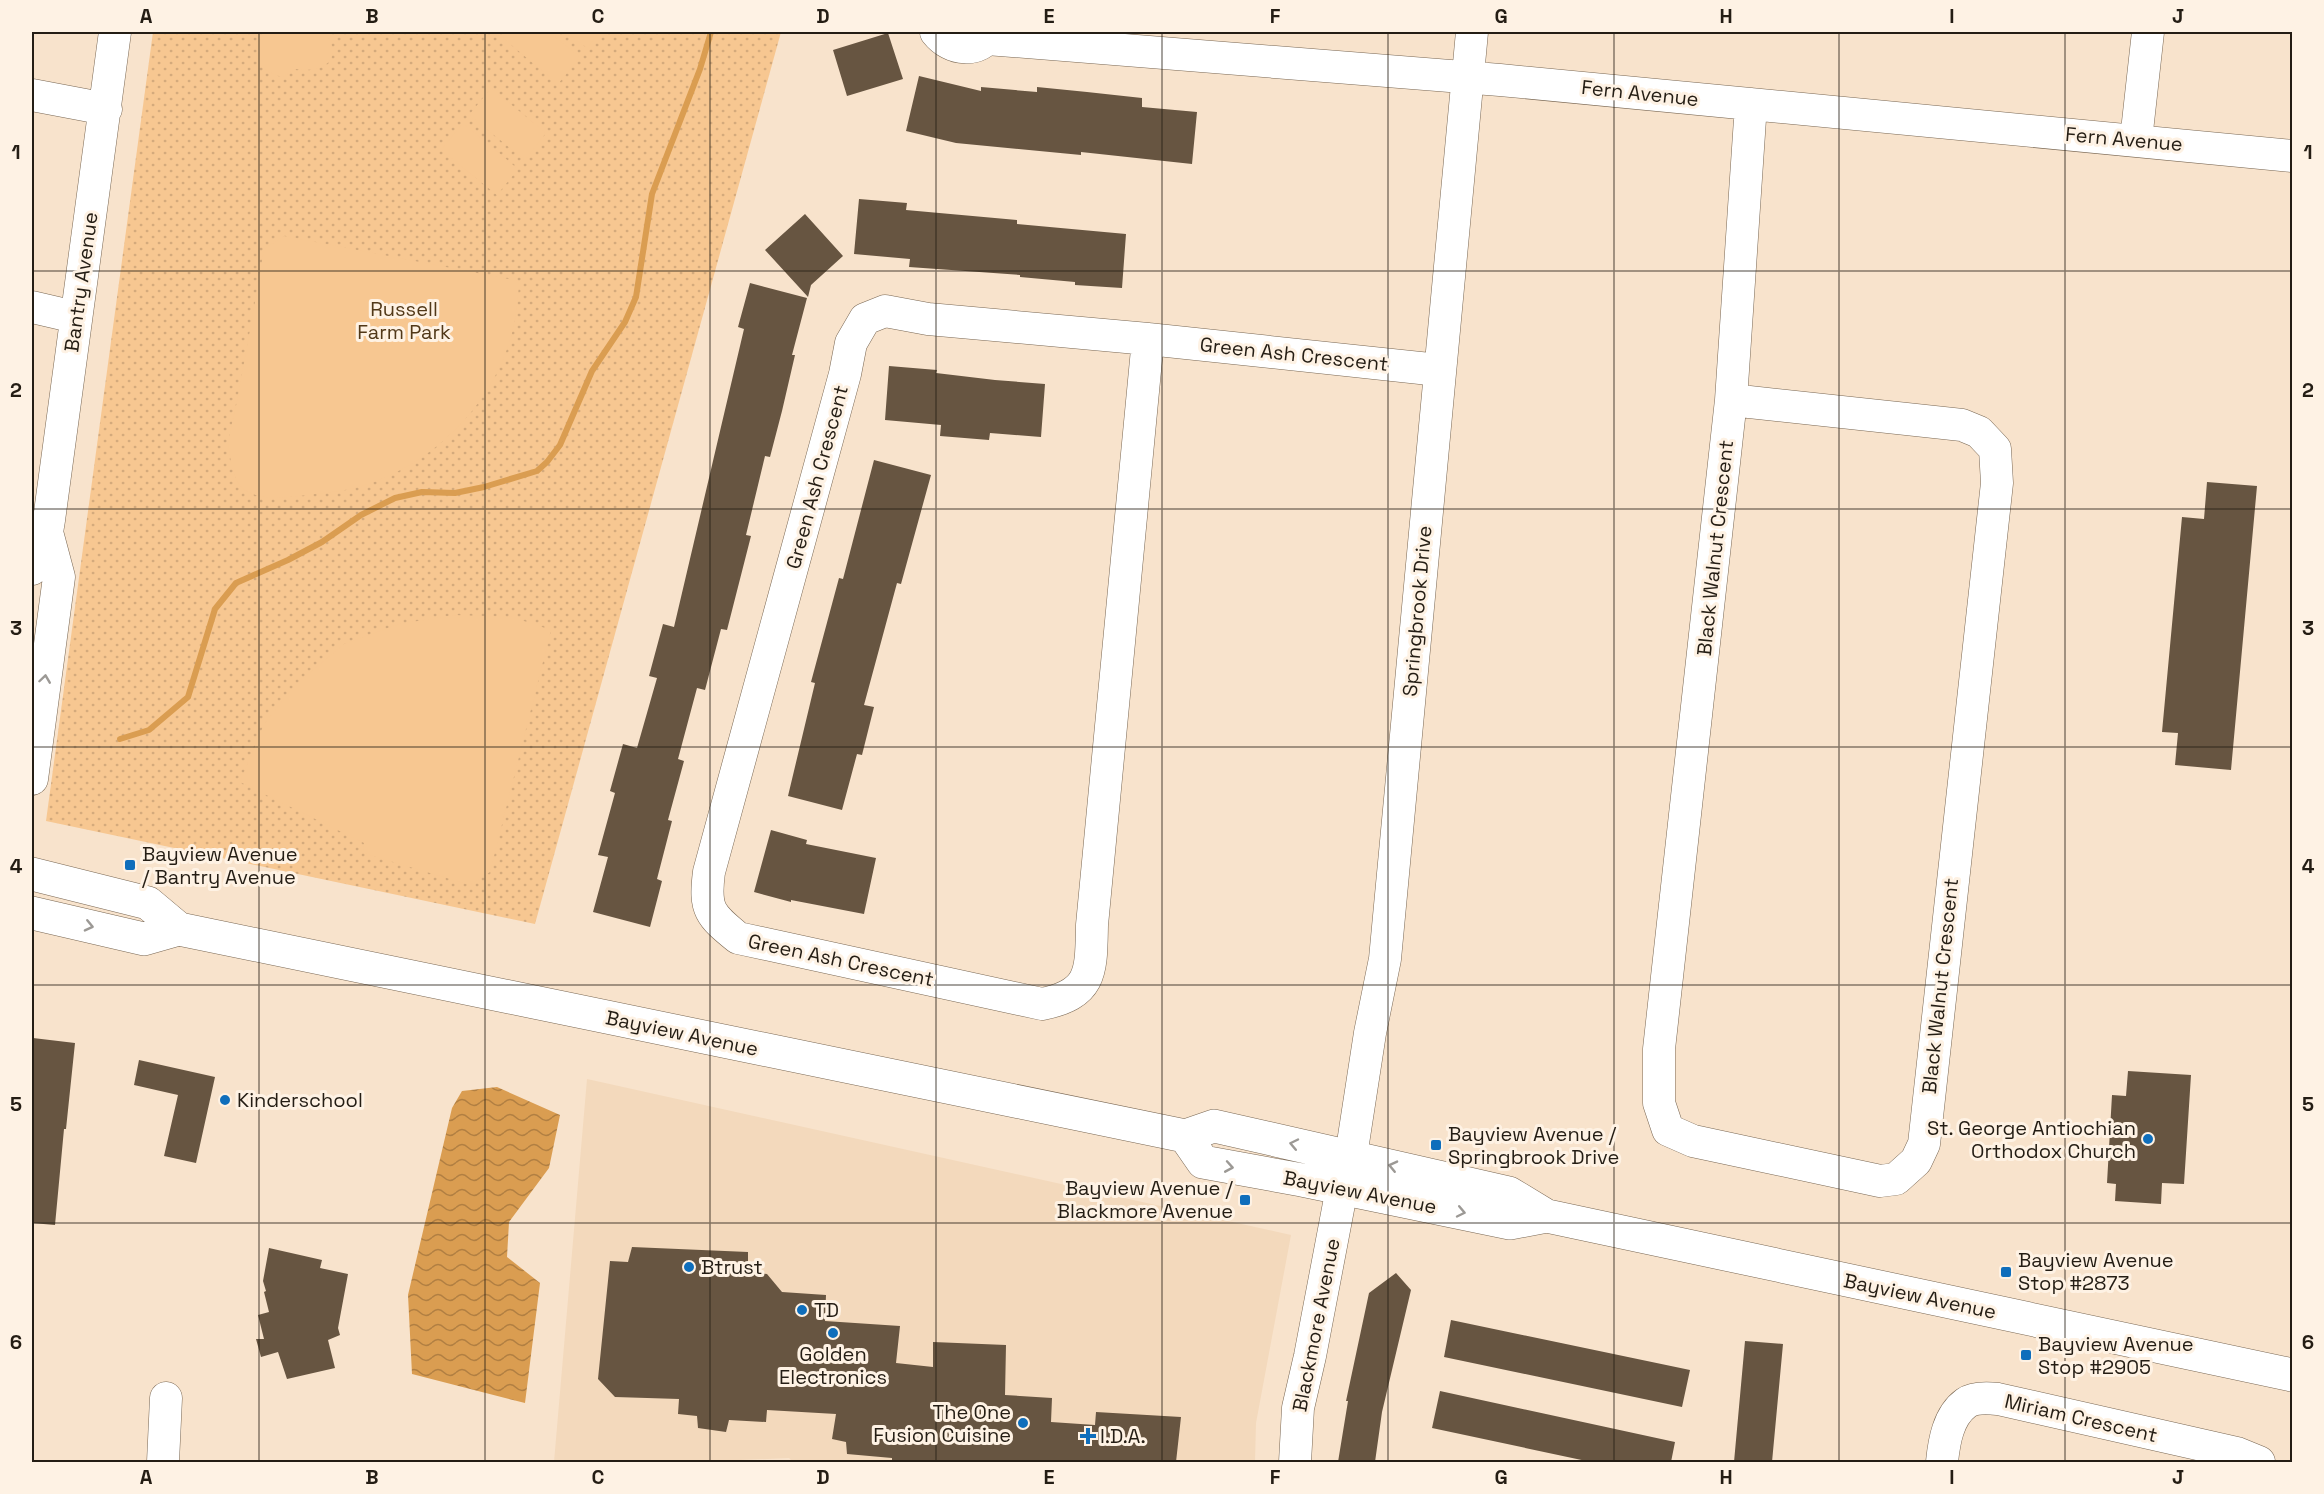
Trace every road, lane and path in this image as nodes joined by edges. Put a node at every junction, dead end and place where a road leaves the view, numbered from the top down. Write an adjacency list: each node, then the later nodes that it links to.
1 (115, 32): 10 (street, Bantry Avenue)
2 (936, 32): 5 (street, Fern Avenue)
3 (1472, 32): 7 (street, Springbrook Drive)
4 (2148, 32): 11 (street)
5 (990, 35): 6 (street, Fern Avenue)
6 (1060, 37): 7 (street, Fern Avenue)
7 (1467, 77): 9 (street, Fern Avenue); 16 (street, Springbrook Drive)
8 (32, 95): 10 (street)
9 (1751, 104): 11 (street, Fern Avenue); 17 (street, Black Walnut Crescent)
10 (106, 109): 14 (street, Bantry Avenue)
11 (2136, 140): 12 (street, Fern Avenue)
12 (2292, 156)
13 (32, 307): 14 (street)
14 (75, 317): 18 (street, Bantry Avenue)
15 (1148, 339): 15 (street, Green Ash Crescent); 16 (street, Green Ash Crescent)
16 (1439, 369): 25 (street, Springbrook Drive)
17 (1731, 400): 17 (street, Black Walnut Crescent)
18 (43, 523): 19 (street, Bantry Avenue); 20 (street, Bantry Avenue, one-way to 18)
19 (32, 569)
20 (32, 779)
21 (32, 874): 23 (main road, Bayview Avenue)
22 (32, 913): 23 (main road, Bayview Avenue, one-way to 23)
23 (179, 929): 24 (main road, Bayview Avenue)
24 (1185, 1137): 25 (main road, Bayview Avenue, one-way to 24); 26 (main road, Bayview Avenue, one-way to 26)
25 (1351, 1156): 26 (street, Springbrook Drive); 27 (main road, Bayview Avenue, one-way to 25)
26 (1342, 1188): 27 (main road, Bayview Avenue, one-way to 27); 31 (street, Blackmore Avenue)
27 (1547, 1216): 28 (main road, Bayview Avenue)
28 (2292, 1375)
29 (166, 1398): 30 (street)
30 (163, 1462)
31 (1295, 1462)
32 (1942, 1462): 33 (street, Miriam Crescent)
33 (2259, 1462)

